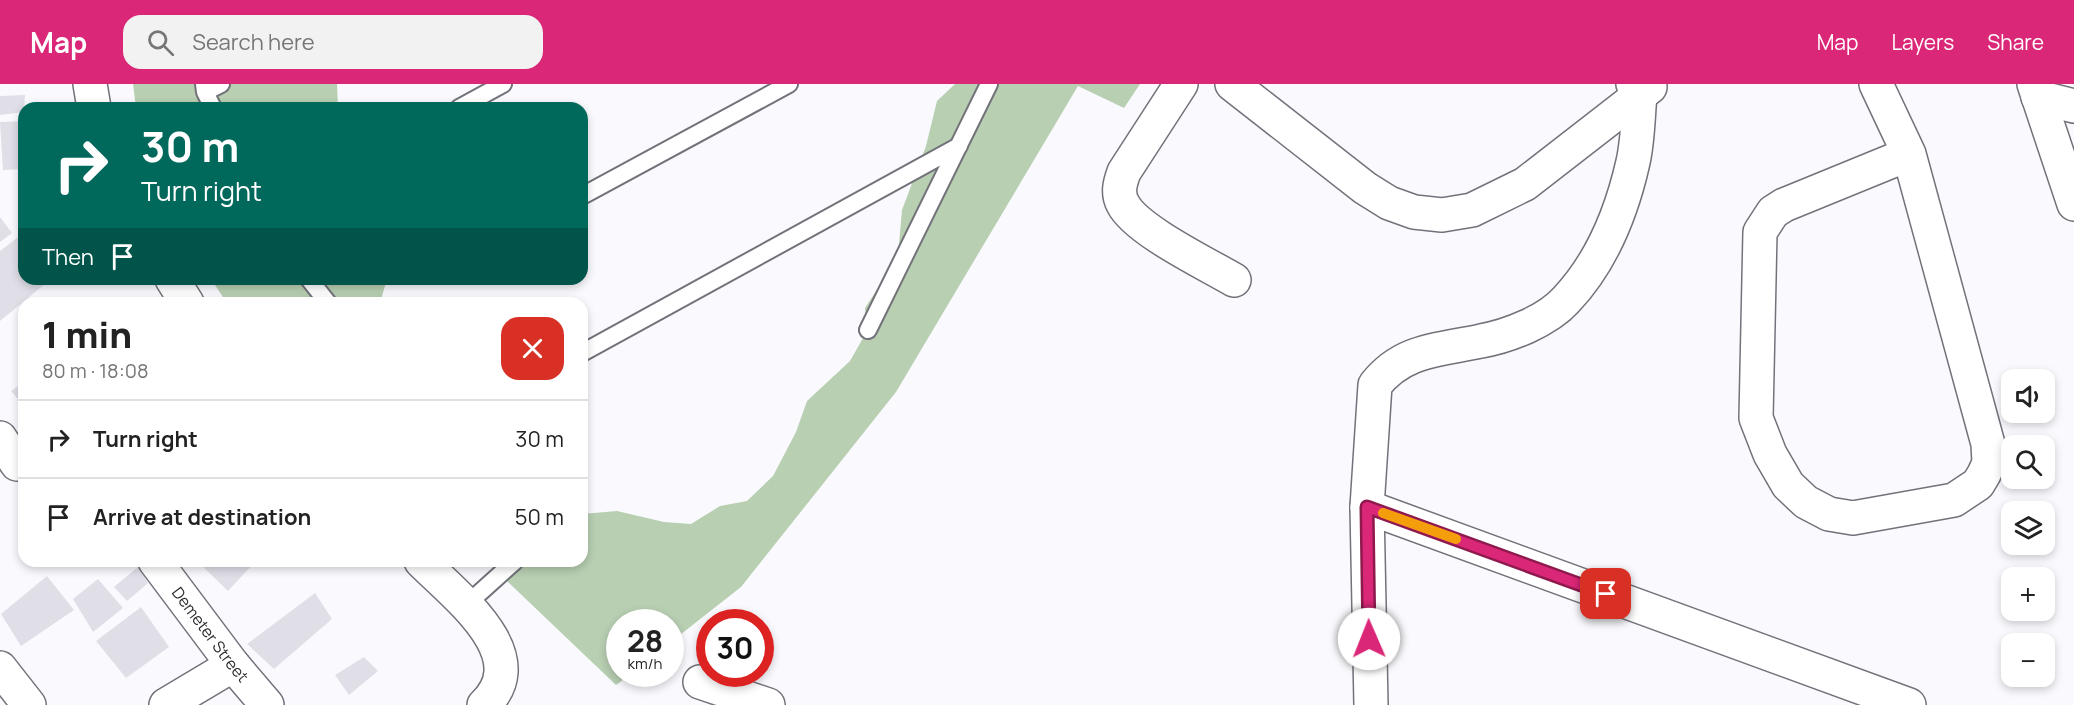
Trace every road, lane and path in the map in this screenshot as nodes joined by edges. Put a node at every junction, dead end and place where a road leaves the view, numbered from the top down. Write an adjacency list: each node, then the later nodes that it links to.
1 (90, 84): 12 (street)
2 (221, 84): 10 (lane)
3 (503, 84): 14 (lane)
4 (789, 84): 18 (lane)
5 (989, 84): 16 (lane)
6 (1181, 84): 20 (street)
7 (1232, 84): 9 (street)
8 (1876, 84): 17 (street)
9 (1642, 87): 25 (street)
10 (205, 88): 13 (lane)
11 (2036, 91): 15 (street); 19 (street)
12 (93, 102)
13 (211, 102)
14 (470, 102)
15 (2074, 106)
16 (959, 146): 23 (lane); 24 (lane)
17 (1910, 154): 17 (street)
18 (588, 193)
19 (2074, 204)
20 (1234, 280)
21 (314, 285): 22 (lane)
22 (323, 297)
23 (868, 330)
24 (588, 350)
25 (1367, 507): 38 (street); 39 (street)
26 (159, 567): 30 (street, Demeter Street)
27 (427, 567): 29 (street)
28 (508, 567): 29 (lane)
29 (465, 606): 36 (street)
30 (233, 666): 34 (street); 35 (street, Demeter Street)
31 (0, 668): 33 (street)
32 (715, 687): 37 (street)
33 (29, 705)
34 (166, 705)
35 (267, 705)
36 (484, 705)
37 (768, 705)
38 (1371, 705)
39 (1910, 705)

